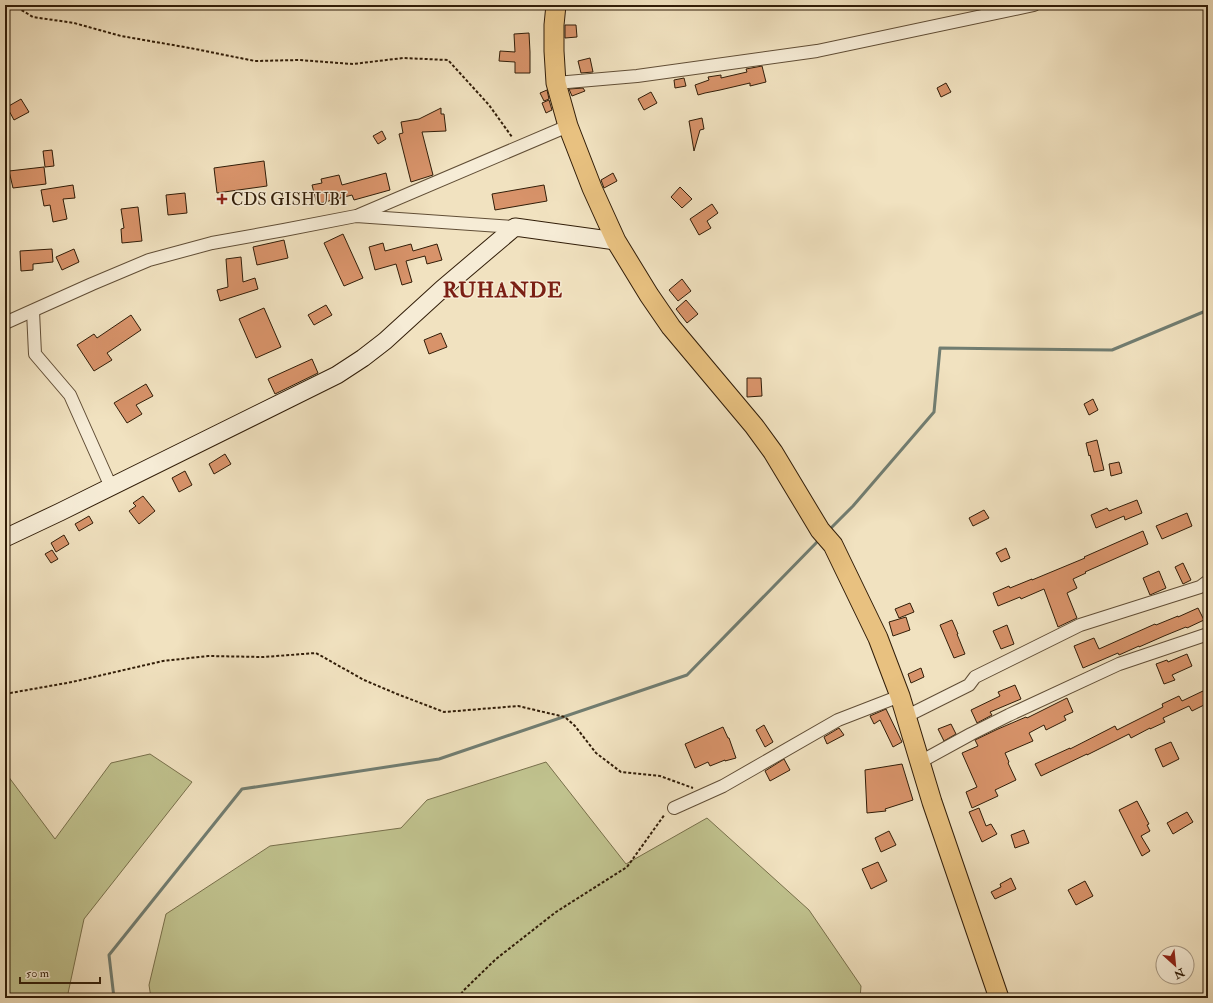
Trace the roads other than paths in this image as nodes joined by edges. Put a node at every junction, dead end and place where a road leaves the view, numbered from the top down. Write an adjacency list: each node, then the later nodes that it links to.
1 (556, 5): 3 (main road)
2 (1034, 5): 3 (street)
3 (556, 83): 4 (main road)
4 (568, 126): 5 (street); 7 (main road)
5 (356, 216): 6 (street); 8 (street)
6 (515, 227): 7 (main road); 10 (main road)
7 (616, 241): 14 (main road)
8 (33, 311): 9 (street); 10 (street)
9 (5, 323)
10 (111, 487): 11 (main road)
11 (5, 538)
12 (1208, 580): 15 (street)
13 (1208, 634): 16 (street)
14 (900, 696): 15 (main road); 17 (street)
15 (905, 717): 16 (main road)
16 (920, 762): 18 (main road)
17 (674, 808)
18 (999, 998)

